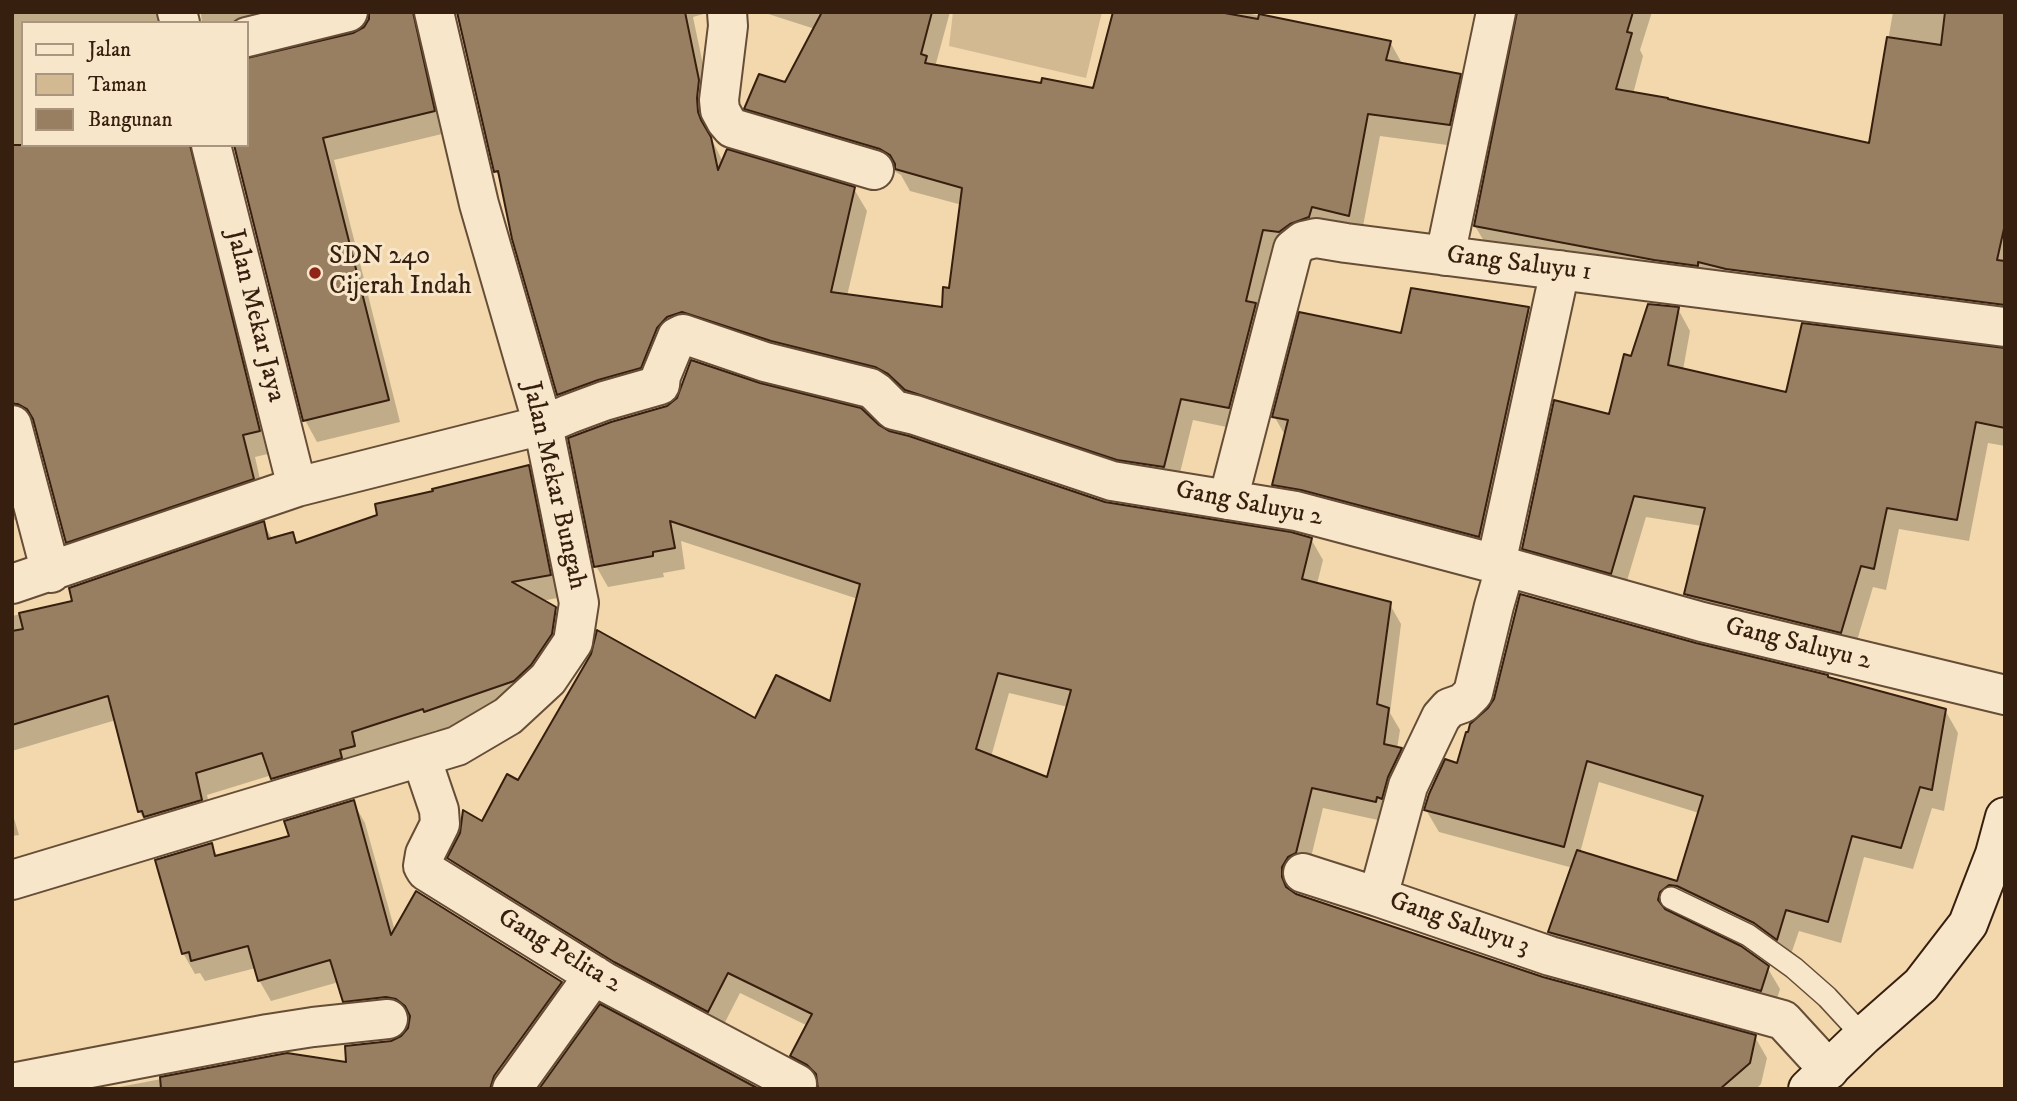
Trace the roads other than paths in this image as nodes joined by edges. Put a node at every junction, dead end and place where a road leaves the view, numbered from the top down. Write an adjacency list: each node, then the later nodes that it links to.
1 (348, 12): 5 (street)
2 (434, 12): 12 (street, Jalan Mekar Bungah)
3 (727, 12): 7 (street)
4 (1496, 12): 8 (street)
5 (248, 37)
6 (212, 147): 13 (street, Jalan Mekar Jaya)
7 (874, 170)
8 (1445, 256): 9 (street, Gang Saluyu 1); 14 (street, Gang Saluyu 1)
9 (1560, 270): 10 (street, Gang Saluyu 1); 15 (street, Gang Saluyu 3)
10 (2005, 327)
11 (12, 425): 16 (street)
12 (543, 425): 13 (street); 14 (street, Gang Saluyu 2); 19 (street, Jalan Mekar Bungah)
13 (297, 487): 16 (street)
14 (1228, 500): 15 (street, Gang Saluyu 2)
15 (1501, 566): 18 (street, Gang Saluyu 2); 23 (street, Gang Saluyu 3)
16 (51, 573): 17 (street)
17 (12, 584)
18 (2005, 695)
19 (421, 757): 22 (street, Jalan Mekar Bungah); 25 (street, Gang Pelita 2)
20 (2005, 817): 27 (street)
21 (1303, 873): 23 (street)
22 (12, 880)
23 (1378, 897): 28 (street, Gang Saluyu 3)
24 (1671, 898): 27 (lane)
25 (594, 975): 30 (street); 31 (street, Gang Pelita 2)
26 (388, 1019): 29 (street)
27 (1863, 1036): 28 (street)
28 (1818, 1079)
29 (12, 1083)
30 (512, 1089)
31 (796, 1089)

